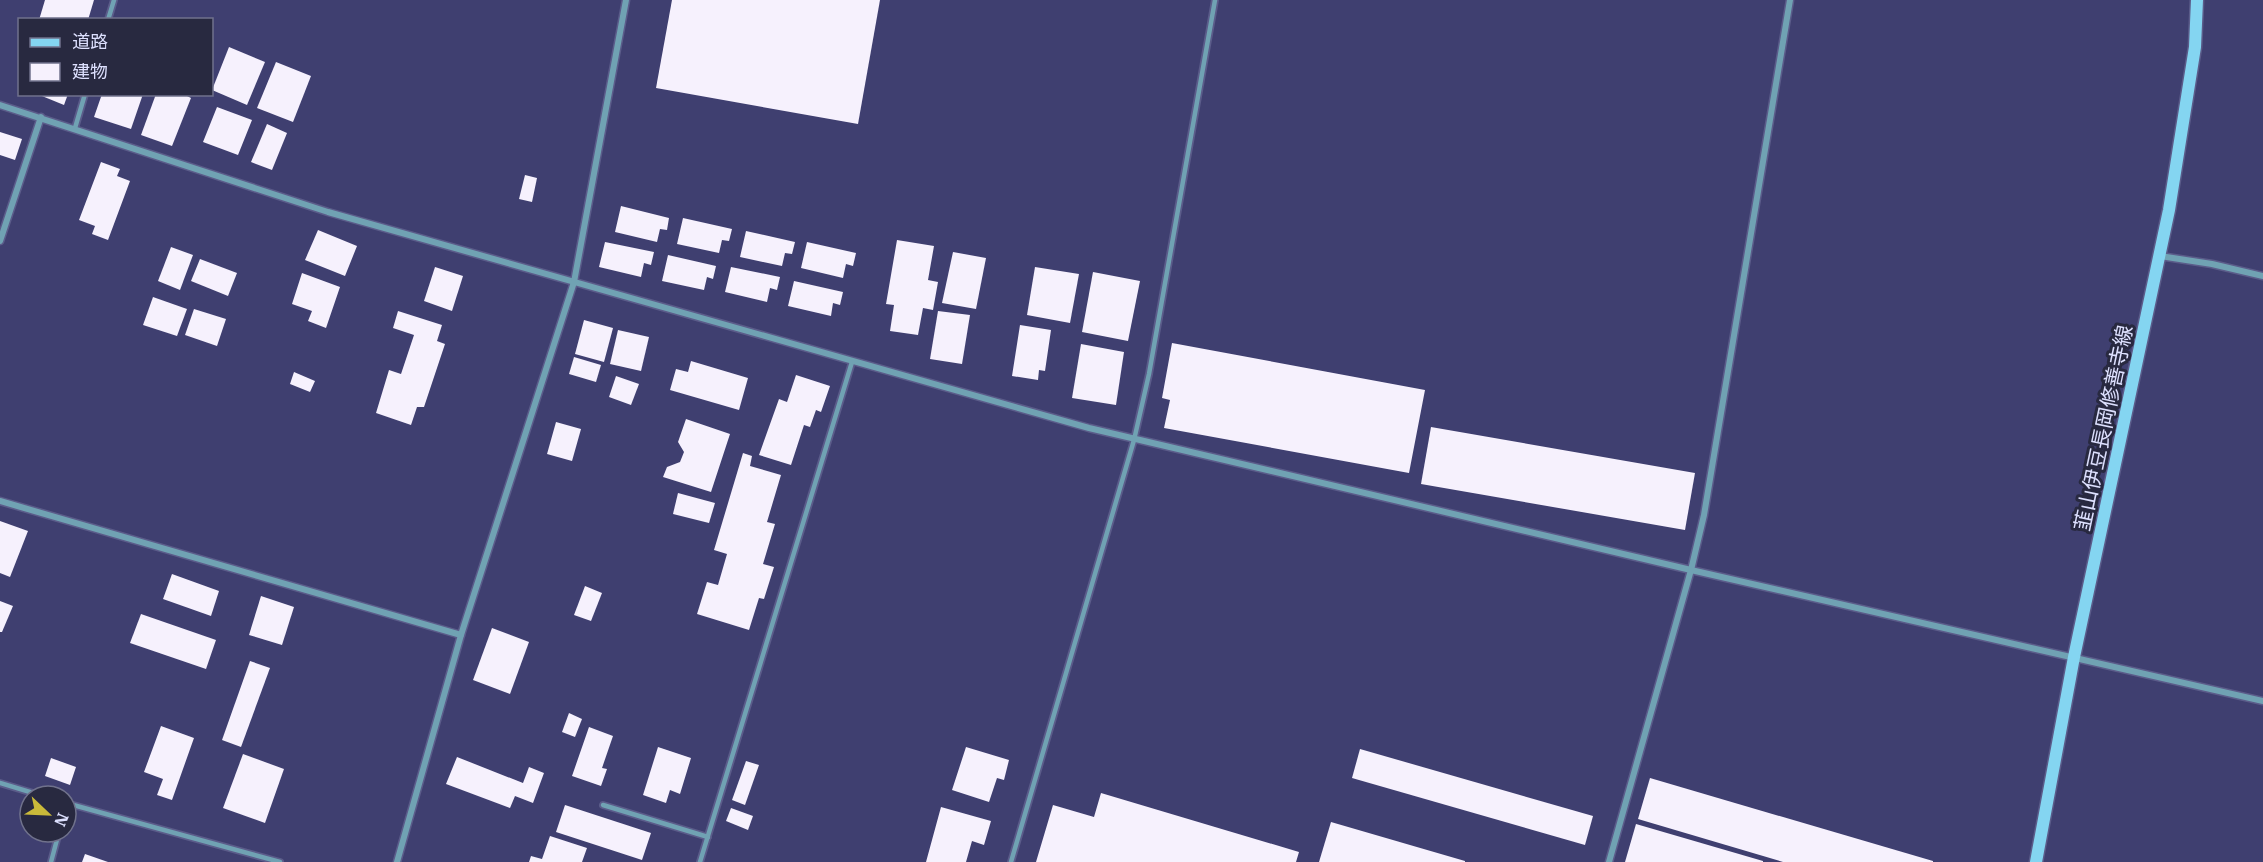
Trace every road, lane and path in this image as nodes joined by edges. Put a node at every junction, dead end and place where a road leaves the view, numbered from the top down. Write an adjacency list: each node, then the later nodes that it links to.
1 (114, 0): 6 (lane)
2 (626, 0): 14 (street)
3 (1215, 0): 16 (lane)
4 (1790, 0): 18 (street)
5 (2197, 0): 12 (main road, 韮山伊豆長岡修善寺線)
6 (109, 18)
7 (84, 96): 10 (lane)
8 (0, 105): 9 (street)
9 (40, 117): 10 (street); 11 (street)
10 (75, 128): 14 (street)
11 (0, 241)
12 (2160, 256): 13 (street); 20 (main road, 韮山伊豆長岡修善寺線)
13 (2263, 276)
14 (574, 282): 15 (street); 19 (street)
15 (852, 362): 16 (street); 26 (lane)
16 (1134, 440): 18 (street); 32 (lane)
17 (0, 501): 19 (street)
18 (1691, 570): 20 (street); 33 (street)
19 (461, 635): 30 (street)
20 (2074, 657): 21 (street); 34 (main road, 韮山伊豆長岡修善寺線)
21 (2263, 701)
22 (0, 783): 23 (lane)
23 (18, 788)
24 (603, 805): 26 (lane)
25 (78, 808): 29 (lane)
26 (708, 837): 31 (lane)
27 (56, 844): 28 (lane)
28 (51, 862)
29 (280, 862)
30 (397, 862)
31 (700, 862)
32 (1011, 862)
33 (1609, 862)
34 (2036, 862)

